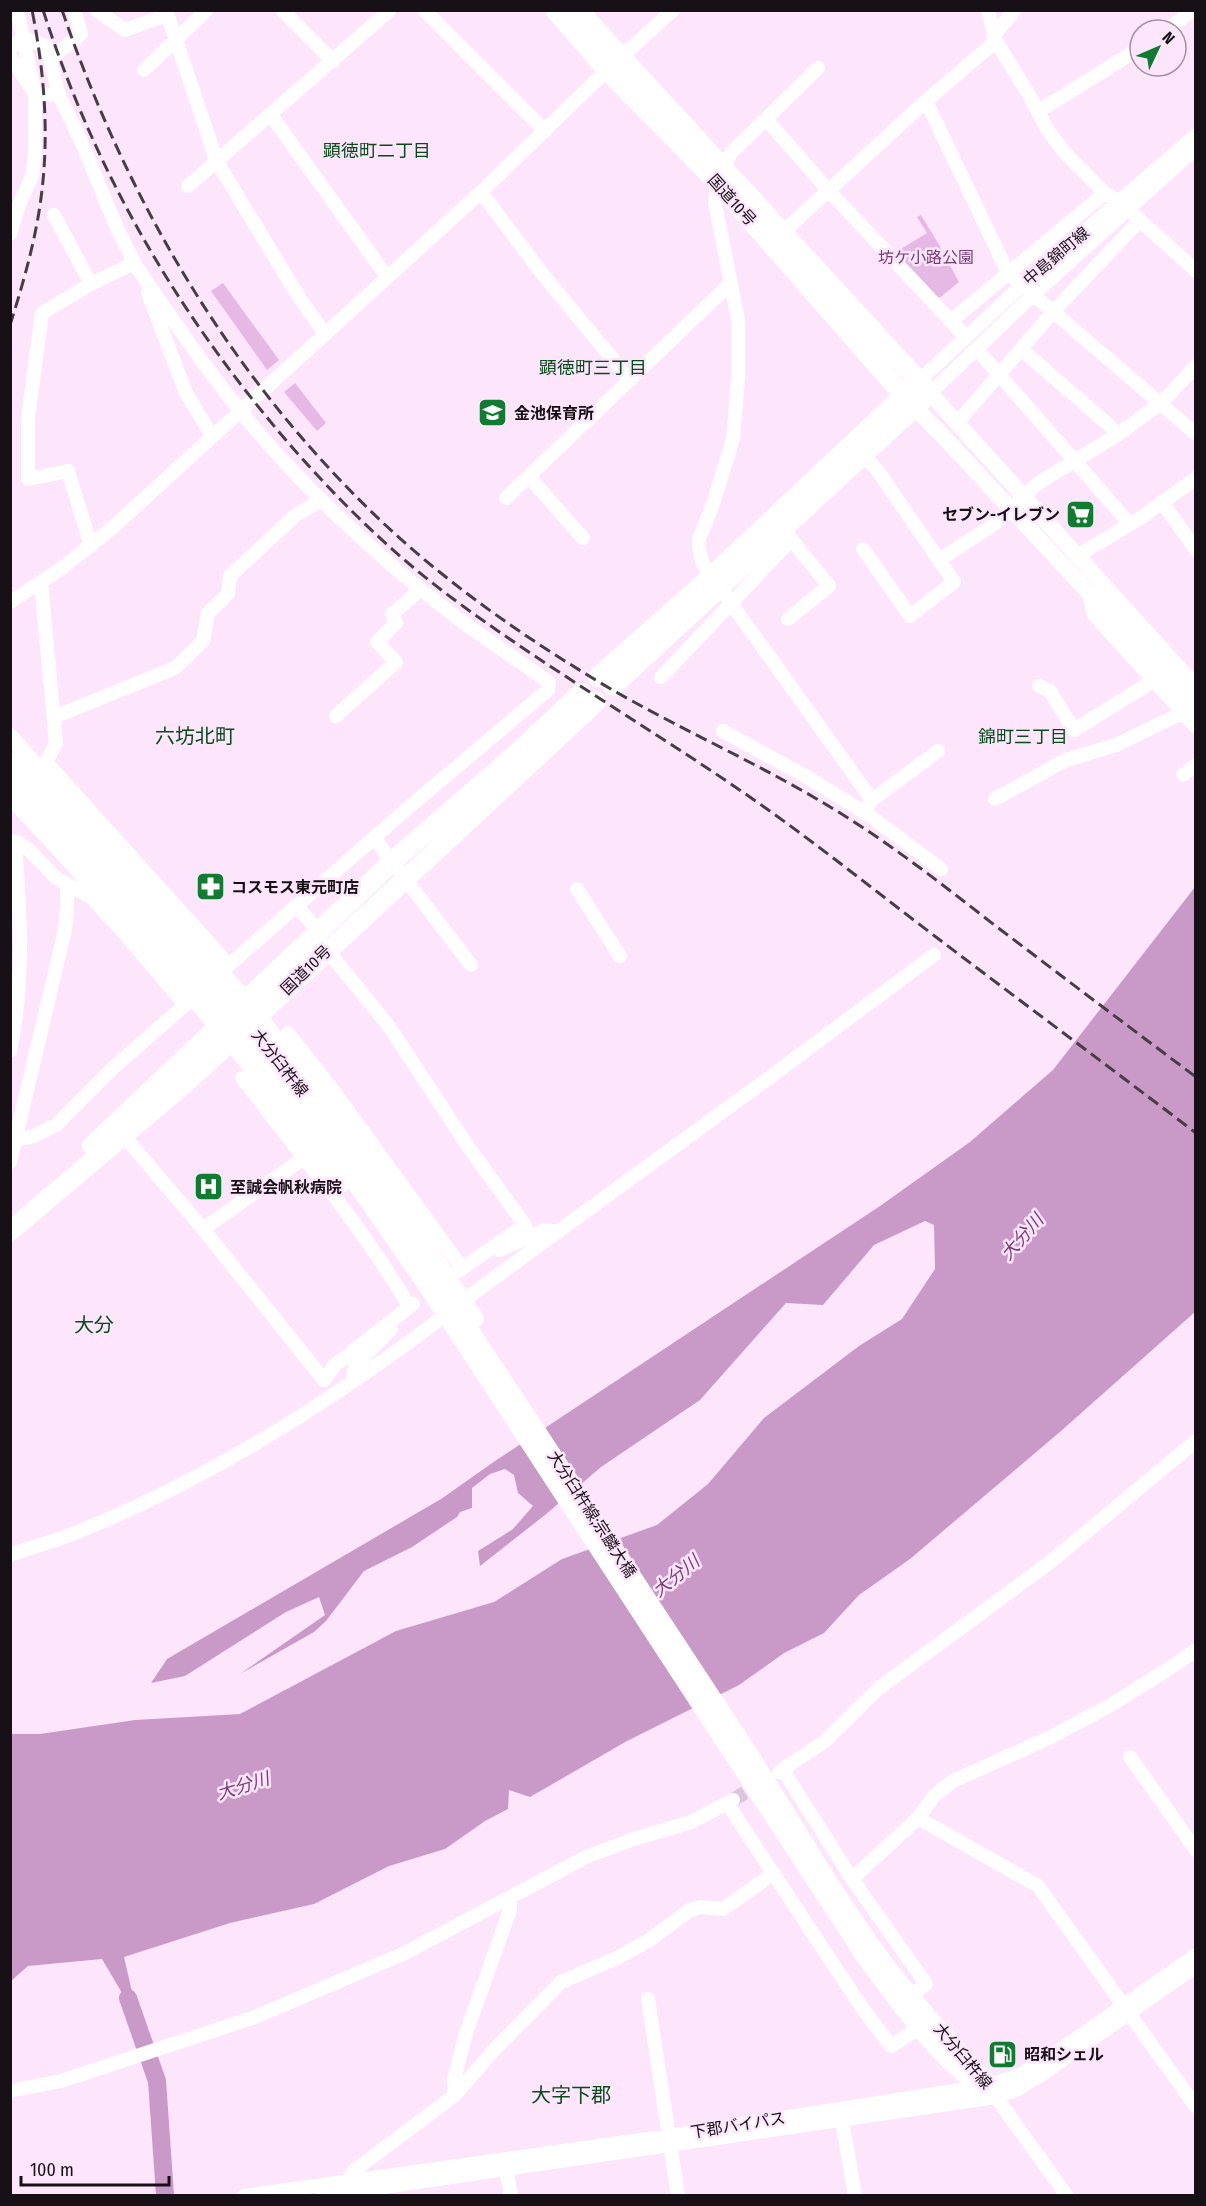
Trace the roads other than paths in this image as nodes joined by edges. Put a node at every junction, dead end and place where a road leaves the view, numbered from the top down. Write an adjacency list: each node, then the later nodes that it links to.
1 (17, 10): 14 (street)
2 (74, 10): 20 (street)
3 (96, 10): 13 (street)
4 (207, 10): 16 (street)
5 (282, 10): 21 (street)
6 (390, 10): 21 (street)
7 (424, 10): 31 (street)
8 (555, 10): 22 (highway, 国道10号)
9 (578, 10): 22 (highway, 国道10号)
10 (673, 10): 22 (street)
11 (988, 10): 15 (street)
12 (1015, 10): 15 (street)
13 (167, 13): 16 (street)
14 (23, 38): 17 (street); 20 (street); 25 (street)
15 (994, 39): 27 (street); 28 (street)
16 (175, 41): 24 (street); 34 (street)
17 (10, 48)
18 (1128, 55): 28 (street)
19 (10, 56): 25 (street)
20 (50, 59): 26 (street)
21 (333, 61): 29 (street)
22 (614, 64): 31 (street); 35 (highway, 国道10号)
23 (818, 68): 30 (street)
24 (144, 70)
25 (35, 94): 26 (street); 41 (street)
26 (59, 95): 47 (street)
27 (926, 101): 37 (street); 49 (street)
28 (1039, 111): 40 (street)
29 (271, 115): 34 (street); 50 (street)
30 (766, 119): 35 (street); 37 (street)
31 (545, 131): 38 (street)
32 (1196, 135): 42 (street, 中島錦町線)
33 (1196, 148): 42 (street, 中島錦町線)
34 (216, 162): 36 (street); 58 (street)
35 (719, 175): 45 (highway, 国道10号); 51 (street); 65 (highway, 国道10号)
36 (188, 186)
37 (829, 191): 45 (street); 56 (street)
38 (481, 192): 50 (street); 63 (street)
39 (10, 193): 41 (street)
40 (1105, 193): 42 (street); 49 (street)
41 (19, 205): 46 (street)
42 (1124, 206): 44 (street); 53 (street, 中島錦町線); 54 (street, 中島錦町線)
43 (54, 215): 52 (street)
44 (1139, 221): 48 (street); 55 (street)
45 (782, 232): 64 (highway, 国道10号)
46 (10, 234)
47 (135, 262): 52 (street); 67 (street); 71 (street)
48 (1196, 271)
49 (1008, 273): 53 (street); 56 (street)
50 (387, 277): 58 (street)
51 (731, 283): 63 (street); 91 (street)
52 (92, 284): 84 (street)
53 (1022, 285): 54 (street); 64 (street, 中島錦町線)
54 (1033, 295): 55 (street); 64 (street, 中島錦町線)
55 (1053, 312): 59 (street); 66 (street)
56 (951, 321): 57 (street)
57 (962, 333)
58 (325, 334): 67 (street)
59 (1021, 349): 62 (street); 70 (street)
60 (982, 355): 62 (street)
61 (1196, 366): 66 (street)
62 (999, 374): 68 (street); 73 (street)
63 (630, 380): 74 (street)
64 (925, 387): 65 (highway); 68 (main road)
65 (909, 401): 72 (highway); 80 (main road); 91 (highway)
66 (1161, 403): 69 (street); 70 (street)
67 (240, 411): 71 (street); 78 (street)
68 (957, 423): 76 (main road)
69 (1196, 434)
70 (1117, 435): 73 (street)
71 (212, 436): 84 (street)
72 (864, 454): 82 (highway); 88 (street)
73 (1076, 460): 76 (street); 81 (street)
74 (529, 477): 77 (street); 83 (street)
75 (1196, 477): 79 (street)
76 (1024, 495): 80 (street); 87 (main road)
77 (506, 498)
78 (322, 500): 90 (street); 102 (street)
79 (1162, 502): 81 (street); 86 (street)
80 (1011, 509): 88 (street); 92 (main road)
81 (1129, 523): 87 (street)
82 (787, 534): 91 (highway); 94 (street)
83 (583, 538)
84 (90, 546): 89 (street)
85 (863, 549): 88 (street)
86 (1196, 550)
87 (1077, 556): 99 (main road)
88 (939, 560)
89 (41, 583): 93 (street); 102 (street)
90 (421, 589): 101 (street); 115 (street)
91 (721, 589): 95 (street); 97 (highway); 113 (street)
92 (1089, 593): 96 (street); 100 (main road)
93 (10, 602)
94 (788, 619)
95 (661, 677)
96 (1153, 681): 98 (street); 100 (street)
97 (606, 682)
98 (1039, 686)
99 (1196, 687)
100 (1189, 710): 103 (street); 112 (street)
101 (336, 716)
102 (54, 717): 114 (street)
103 (1196, 727)
104 (723, 731): 113 (street)
105 (10, 736): 114 (main road)
106 (938, 751): 113 (street)
107 (10, 760): 126 (main road, 大分臼杵線)
108 (1196, 765): 109 (street)
109 (1183, 775)
110 (10, 778): 126 (main road, 大分臼杵線)
111 (10, 797): 129 (main road)
112 (995, 799)
113 (868, 806): 117 (street)
114 (81, 808): 121 (street); 127 (main road)
115 (374, 838): 116 (street); 121 (street)
116 (393, 861): 118 (street); 118 (highway, 国道10号); 122 (highway, 国道10号)
117 (941, 868)
118 (406, 878): 122 (highway, 国道10号); 125 (street)
119 (67, 885): 130 (street); 134 (street); 134 (street)
120 (577, 889): 124 (street)
121 (296, 906): 122 (street)
122 (323, 941): 127 (highway, 国道10号); 142 (street)
123 (934, 955): 141 (street)
124 (620, 956)
125 (471, 965)
126 (203, 979): 144 (main road, 大分臼杵線)
127 (253, 1008): 129 (highway, 国道10号); 132 (main road)
128 (288, 1033): 132 (street)
129 (224, 1034): 133 (highway, 国道10号); 135 (main road); 138 (highway, 国道10号)
130 (10, 1052)
131 (242, 1078): 136 (street)
132 (334, 1102): 142 (street); 144 (main road)
133 (124, 1136): 139 (street); 140 (highway, 国道10号)
134 (13, 1139): 137 (street)
135 (309, 1139): 136 (street); 144 (main road)
136 (304, 1158): 139 (street); 143 (street)
137 (10, 1162)
138 (10, 1225)
139 (203, 1229): 143 (street)
140 (10, 1231)
141 (558, 1232): 142 (street); 144 (street)
142 (482, 1253)
143 (409, 1306): 145 (street)
144 (453, 1315): 145 (street); 146 (main road, 大分臼杵線); 150 (main road, 大分臼杵線;宗麟大橋)
145 (352, 1381): 148 (street)
146 (506, 1411): 152 (main road, 大分臼杵線;宗麟大橋)
147 (1196, 1441): 156 (street)
148 (10, 1555)
149 (1196, 1650): 153 (street)
150 (750, 1753): 160 (main road, 大分臼杵線)
151 (1130, 1757): 154 (street)
152 (736, 1763): 163 (main road, 大分臼杵線)
153 (918, 1818): 156 (street); 162 (street)
154 (1196, 1850)
155 (774, 1874): 157 (street); 163 (street); 166 (street)
156 (852, 1879): 160 (street)
157 (510, 1899): 165 (street); 166 (street)
158 (1196, 1955): 162 (street, 下郡バイパス)
159 (1196, 1966): 162 (street, 下郡バイパス)
160 (912, 1995): 164 (main road, 大分臼杵線)
161 (648, 1999): 169 (street)
162 (1127, 2009): 164 (street, 下郡バイパス); 167 (street)
163 (919, 2028): 164 (main road, 大分臼杵線)
164 (988, 2090): 168 (street, 下郡バイパス); 169 (street, 下郡バイパス); 172 (street)
165 (10, 2091)
166 (455, 2095): 171 (street)
167 (1196, 2107)
168 (842, 2120): 169 (street, 下郡バイパス); 177 (street)
169 (670, 2140): 170 (street, 下郡バイパス); 176 (street)
170 (506, 2164): 171 (street, 下郡バイパス); 173 (street, 下郡バイパス); 175 (street)
171 (347, 2181): 174 (street, 下郡バイパス)
172 (1063, 2194)
173 (332, 2195)
174 (244, 2196)
175 (511, 2196)
176 (678, 2196)
177 (855, 2196)

